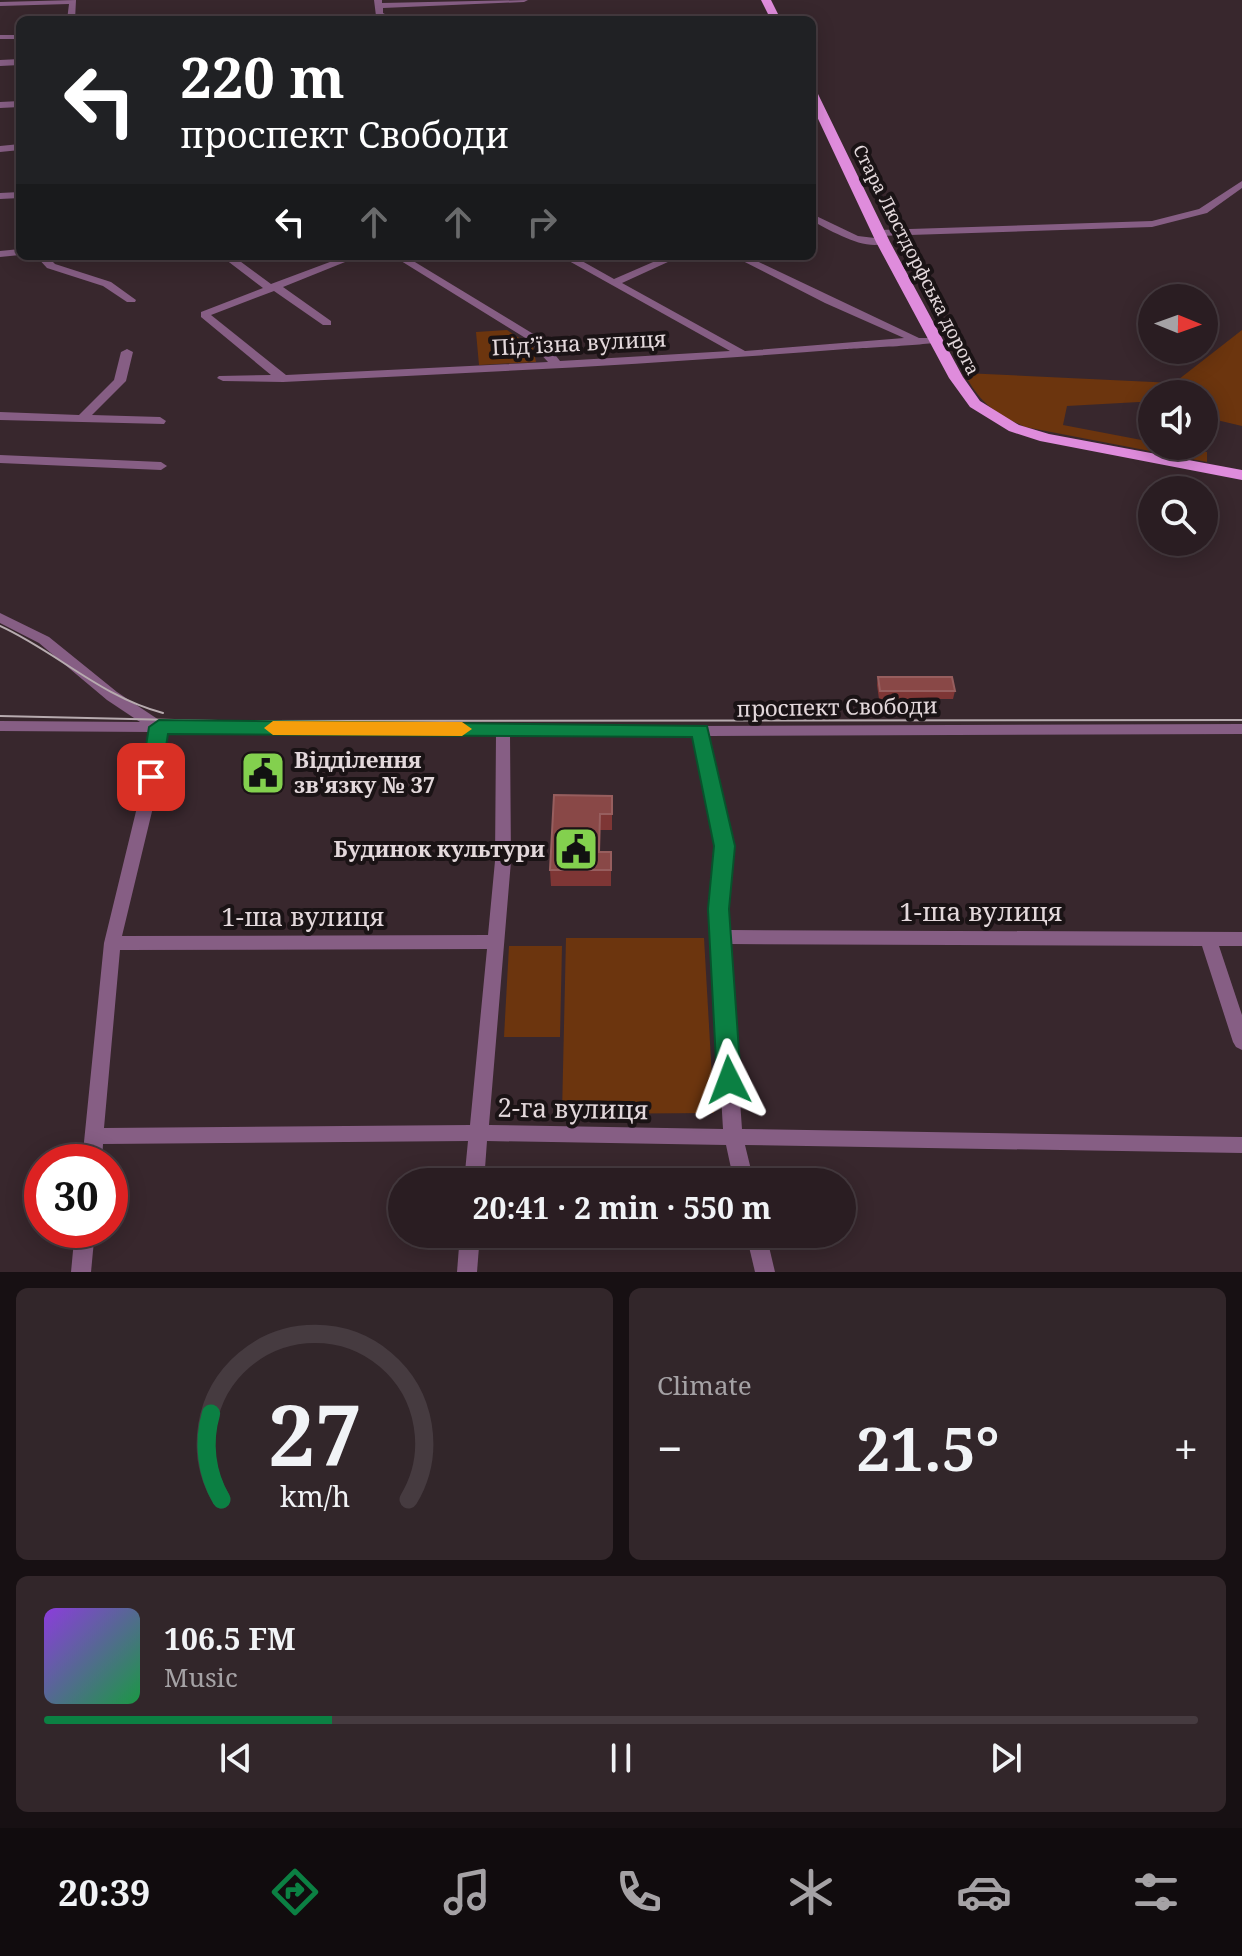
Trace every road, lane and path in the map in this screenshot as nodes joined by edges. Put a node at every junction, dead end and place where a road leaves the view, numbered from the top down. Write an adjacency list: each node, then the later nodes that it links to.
1 (524, 0): 3 (street)
2 (0, 4): 4 (street)
3 (379, 7)
4 (71, 16)
5 (816, 102): 8 (main road, Стара Люстдорфська дорога)
6 (1242, 184): 8 (street)
7 (816, 219): 8 (street)
8 (881, 238): 21 (main road, Стара Люстдорфська дорога)
9 (45, 260): 18 (street)
10 (232, 260): 17 (street)
11 (344, 260): 17 (street)
12 (405, 260): 24 (street)
13 (572, 260): 16 (street)
14 (667, 260): 16 (street)
15 (746, 260): 20 (street)
16 (614, 283): 23 (street)
17 (272, 287): 19 (street); 26 (street)
18 (131, 300)
19 (327, 323)
20 (918, 340): 21 (street, Підʼїзна вулиця); 23 (street, Підʼїзна вулиця)
21 (936, 341): 32 (main road, Стара Люстдорфська дорога)
22 (127, 352): 28 (street)
23 (744, 354): 24 (street, Підʼїзна вулиця)
24 (556, 364): 26 (street, Підʼїзна вулиця)
25 (223, 378): 26 (street, Підʼїзна вулиця)
26 (283, 379)
27 (0, 416): 28 (street)
28 (82, 419): 29 (street)
29 (160, 421)
30 (0, 459): 31 (street)
31 (161, 466)
32 (1242, 475)
33 (0, 617): 35 (street)
34 (0, 726): 35 (street, проспект Свободи)
35 (159, 727): 36 (street, проспект Свободи); 43 (street)
36 (503, 729): 38 (street, проспект Свободи); 42 (street)
37 (1242, 729): 38 (street, проспект Свободи)
38 (700, 731): 39 (street)
39 (721, 937): 40 (street, 1-ша вулиця); 47 (street)
40 (1208, 939): 41 (street, 1-ша вулиця); 44 (street)
41 (1242, 939)
42 (494, 942): 43 (street, 1-ша вулиця); 45 (street)
43 (112, 943): 46 (street)
44 (1242, 1042)
45 (477, 1133): 46 (street, 2-га вулиця); 47 (street, 2-га вулиця); 50 (street)
46 (95, 1136): 48 (street)
47 (733, 1137): 49 (street, 2-га вулиця); 51 (street)
48 (94, 1144)
49 (1242, 1145)
50 (475, 1168)
51 (741, 1168)
52 (83, 1248): 55 (street)
53 (469, 1248): 56 (street)
54 (759, 1248): 57 (street)
55 (81, 1272)
56 (467, 1272)
57 (765, 1272)

